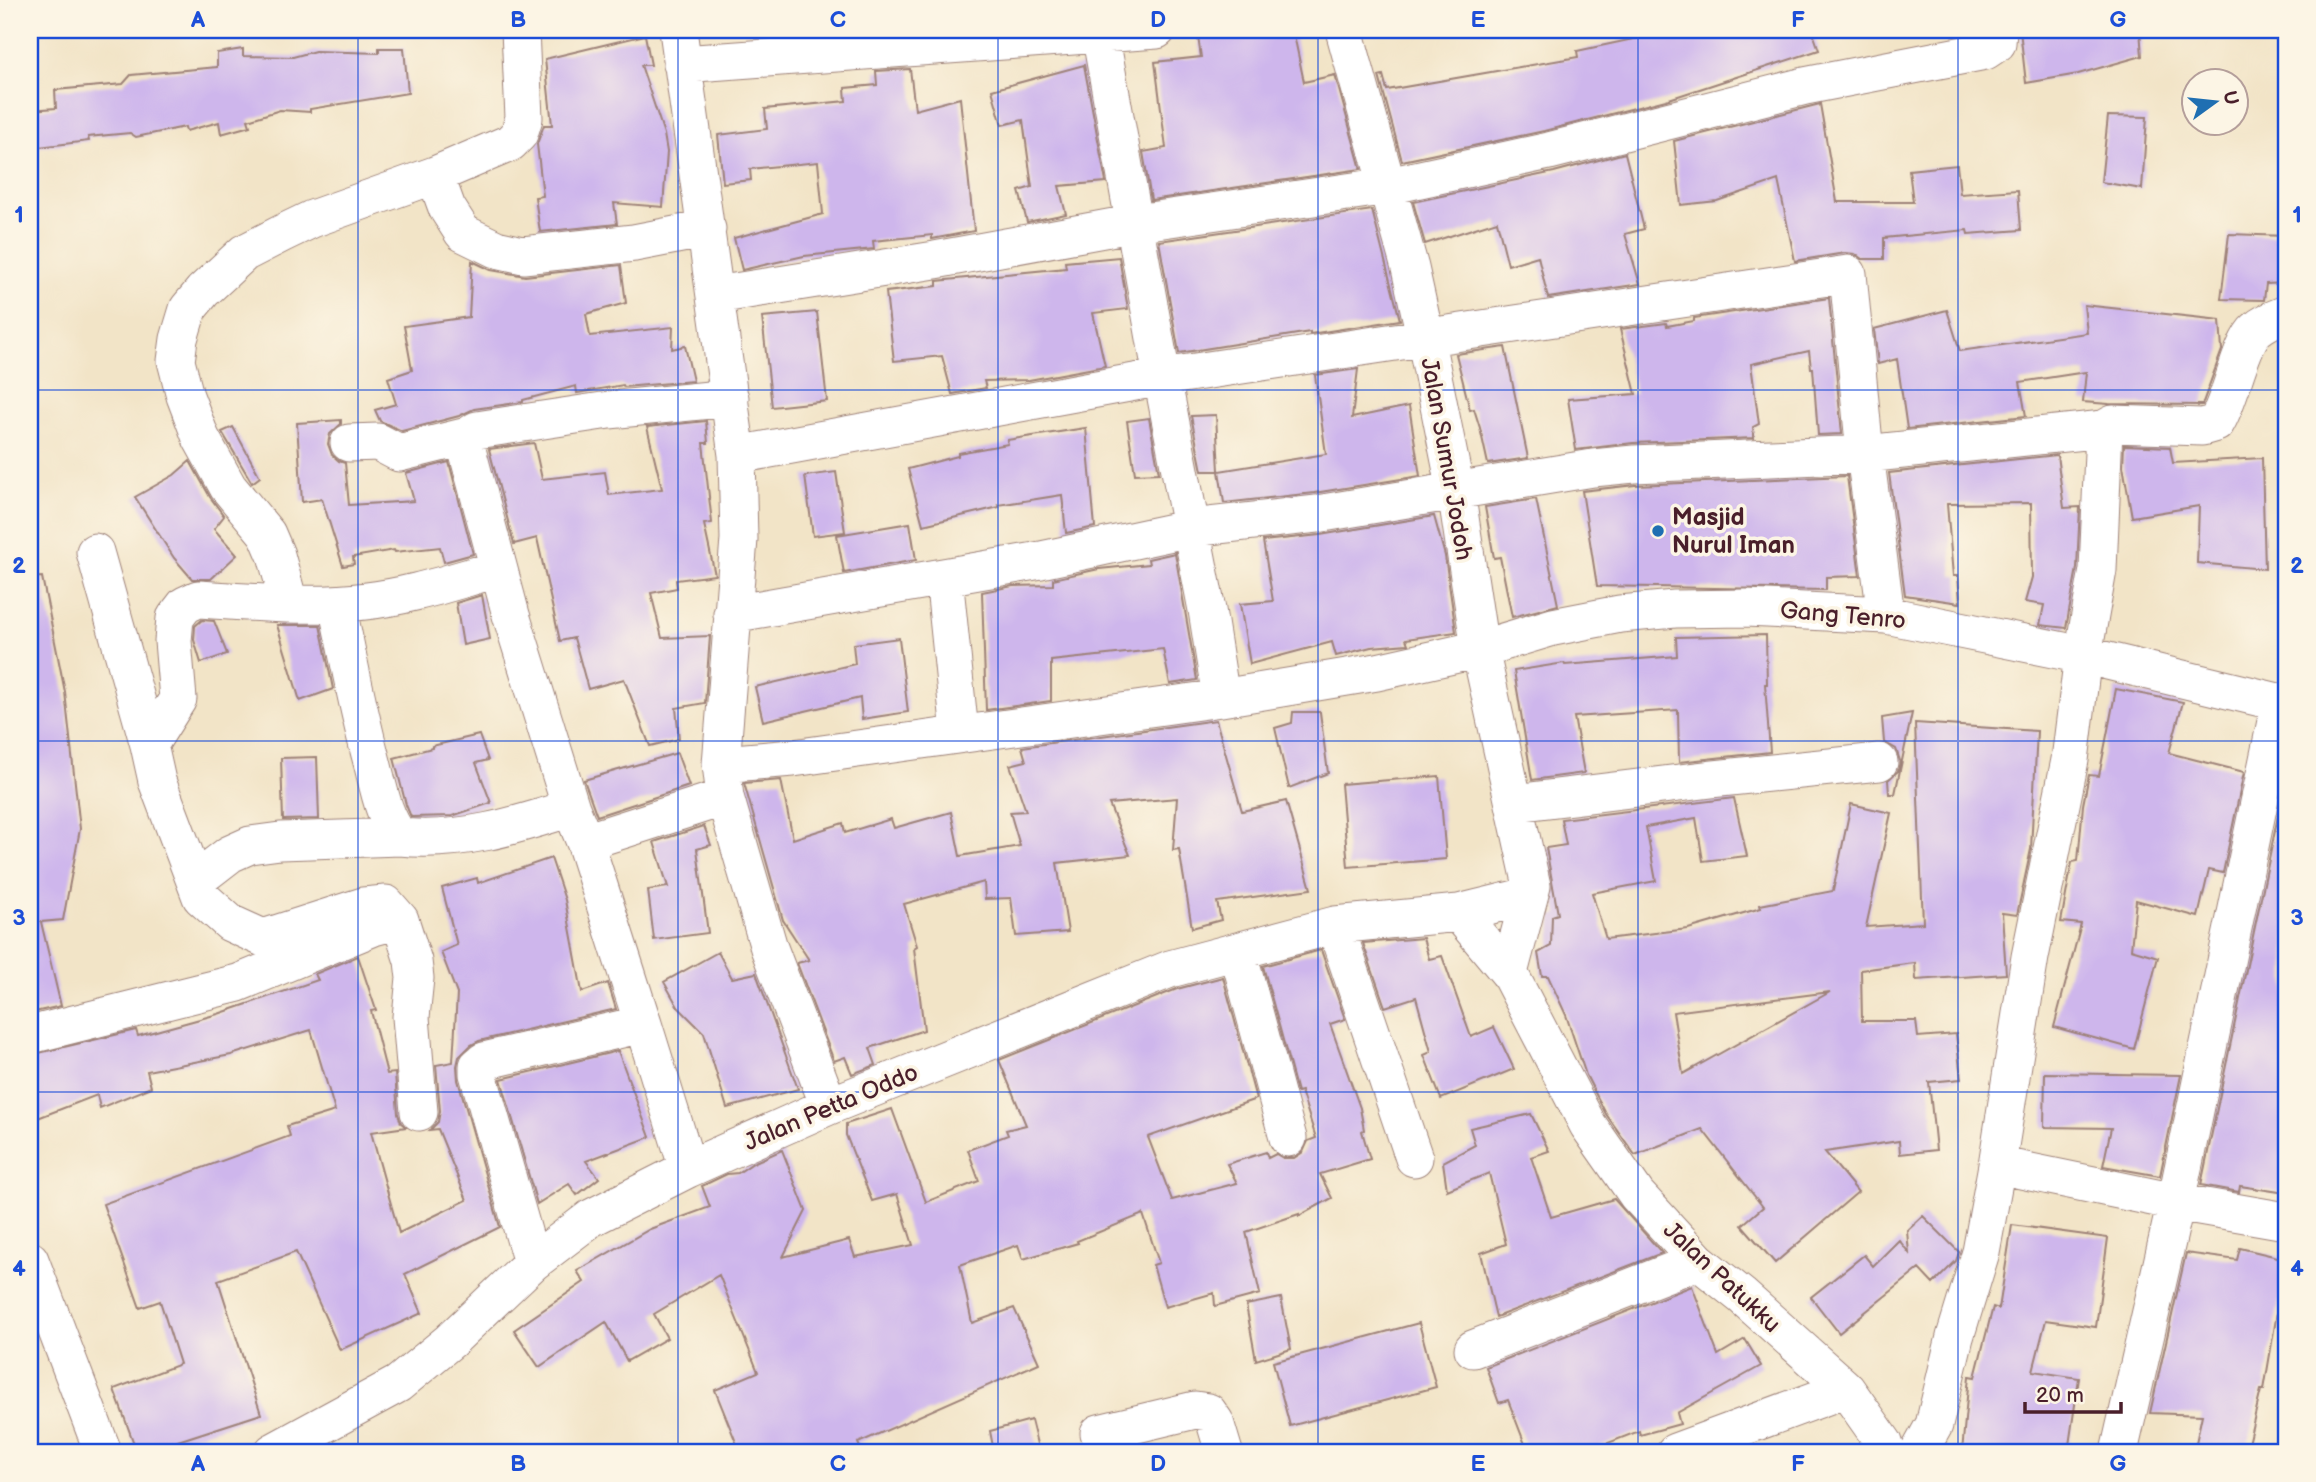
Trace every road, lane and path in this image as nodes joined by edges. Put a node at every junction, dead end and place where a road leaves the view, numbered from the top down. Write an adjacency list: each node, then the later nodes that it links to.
1 (520, 30): 7 (street)
2 (1157, 30): 5 (street)
3 (1344, 30): 8 (street, Jalan Sumur Jodoh)
4 (1998, 30): 8 (street)
5 (1100, 33): 6 (street); 9 (street)
6 (680, 47): 10 (street)
7 (435, 175): 10 (street); 26 (street)
8 (1388, 186): 9 (street); 13 (street, Jalan Sumur Jodoh)
9 (1136, 223): 11 (street); 14 (street)
10 (707, 229): 11 (street)
11 (716, 295): 15 (street)
12 (2286, 314): 16 (street)
13 (1426, 336): 14 (street); 19 (street); 21 (street, Jalan Sumur Jodoh)
14 (1162, 377): 20 (street); 22 (street)
15 (730, 398): 17 (street); 20 (street)
16 (2104, 429): 19 (street); 31 (street)
17 (468, 436): 18 (street); 24 (street)
18 (349, 443)
19 (1866, 454): 21 (street); 29 (street)
20 (737, 455): 28 (street)
21 (1456, 491): 22 (street); 30 (street, Jalan Sumur Jodoh)
22 (1191, 528): 25 (street); 32 (street)
23 (95, 552): 35 (street)
24 (498, 569): 27 (street); 39 (street)
25 (944, 577): 28 (street); 34 (street)
26 (289, 603): 27 (street); 35 (street)
27 (337, 604): 40 (street)
28 (733, 614): 37 (street)
29 (1886, 615): 30 (street, Gang Tenro); 31 (street, Gang Tenro)
30 (1480, 649): 32 (street, Gang Tenro); 38 (street, Jalan Sumur Jodoh)
31 (2083, 655): 33 (street, Gang Tenro); 55 (street)
32 (1221, 698): 34 (street, Gang Tenro)
33 (2283, 703): 57 (street)
34 (960, 733): 37 (street, Gang Tenro)
35 (149, 745): 42 (street)
36 (1879, 762): 38 (street)
37 (723, 780): 41 (street, Gang Tenro); 51 (street)
38 (1516, 803): 43 (street, Jalan Sumur Jodoh)
39 (571, 808): 40 (street); 41 (street)
40 (400, 837): 42 (street)
41 (585, 842): 49 (street)
42 (195, 881): 45 (street)
43 (1530, 892): 44 (street, Jalan Petta Oddo); 48 (street)
44 (1460, 913): 46 (street, Jalan Petta Oddo); 48 (street, Jalan Patukku)
45 (400, 920): 50 (street); 52 (street)
46 (1335, 925): 47 (street, Jalan Petta Oddo); 54 (street)
47 (1238, 953): 51 (street, Jalan Petta Oddo); 53 (street)
48 (1509, 973): 60 (street, Jalan Patukku)
49 (643, 1024): 56 (street); 61 (street)
50 (30, 1035)
51 (829, 1106): 56 (street, Jalan Petta Oddo)
52 (419, 1112)
53 (1288, 1138)
54 (1414, 1158)
55 (1997, 1166): 57 (street); 70 (street)
56 (688, 1169): 61 (street, Jalan Petta Oddo)
57 (2176, 1202): 58 (street); 71 (street)
58 (2286, 1221)
59 (30, 1260): 65 (street)
60 (1698, 1261): 62 (street); 63 (street, Jalan Patukku)
61 (532, 1263): 66 (street, Jalan Petta Oddo)
62 (1473, 1349)
63 (1846, 1389): 68 (street); 69 (street, Jalan Patukku)
64 (1099, 1433): 67 (street)
65 (103, 1452)
66 (274, 1452)
67 (1224, 1452)
68 (1675, 1452)
69 (1887, 1452)
70 (1919, 1452)
71 (2119, 1452)

